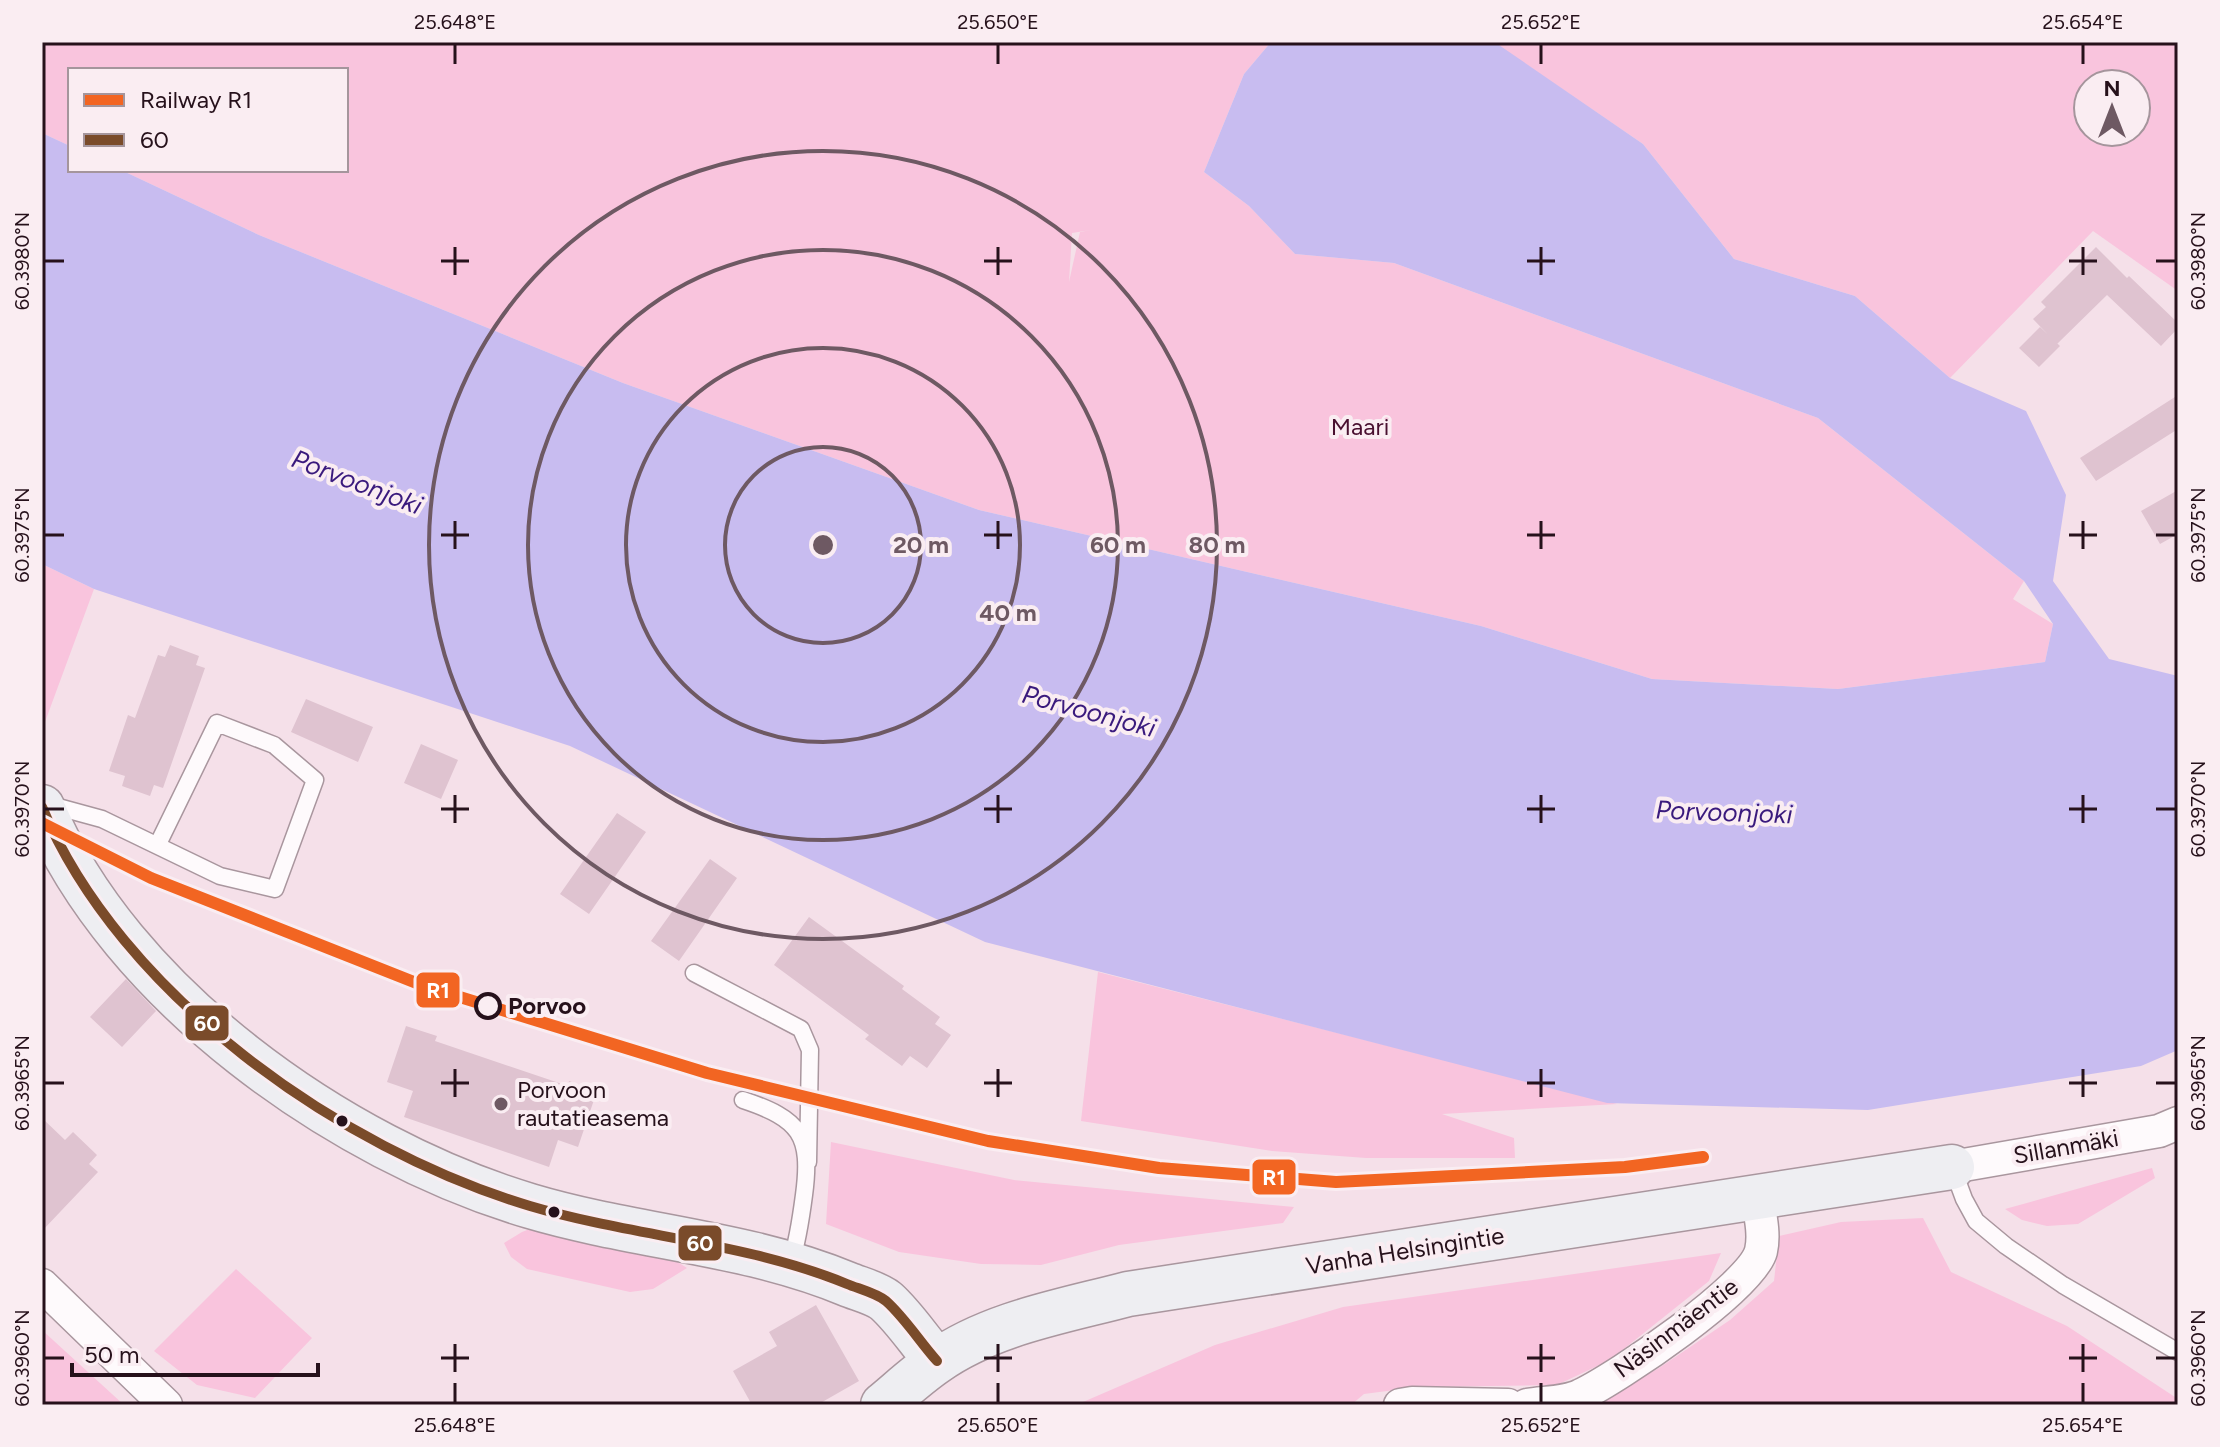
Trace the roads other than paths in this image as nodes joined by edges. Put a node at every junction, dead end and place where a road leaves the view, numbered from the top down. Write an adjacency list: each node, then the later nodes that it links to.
1 (42, 805): 2 (lane); 9 (street)
2 (158, 844): 2 (lane)
3 (694, 973): 6 (lane)
4 (743, 1100): 6 (lane)
5 (2178, 1123): 7 (street, Sillanmäki)
6 (808, 1162): 9 (lane)
7 (1952, 1167): 8 (street, Vanha Helsingintie); 11 (lane)
8 (1757, 1196): 12 (street, Vanha Helsingintie); 17 (street, Näsinmäentie)
9 (790, 1264): 12 (street)
10 (42, 1285): 13 (street)
11 (2178, 1352)
12 (937, 1361): 14 (street, Vanha Helsingintie)
13 (166, 1405)
14 (883, 1405)
15 (1400, 1405): 16 (street)
16 (1508, 1405)
17 (1527, 1405)

